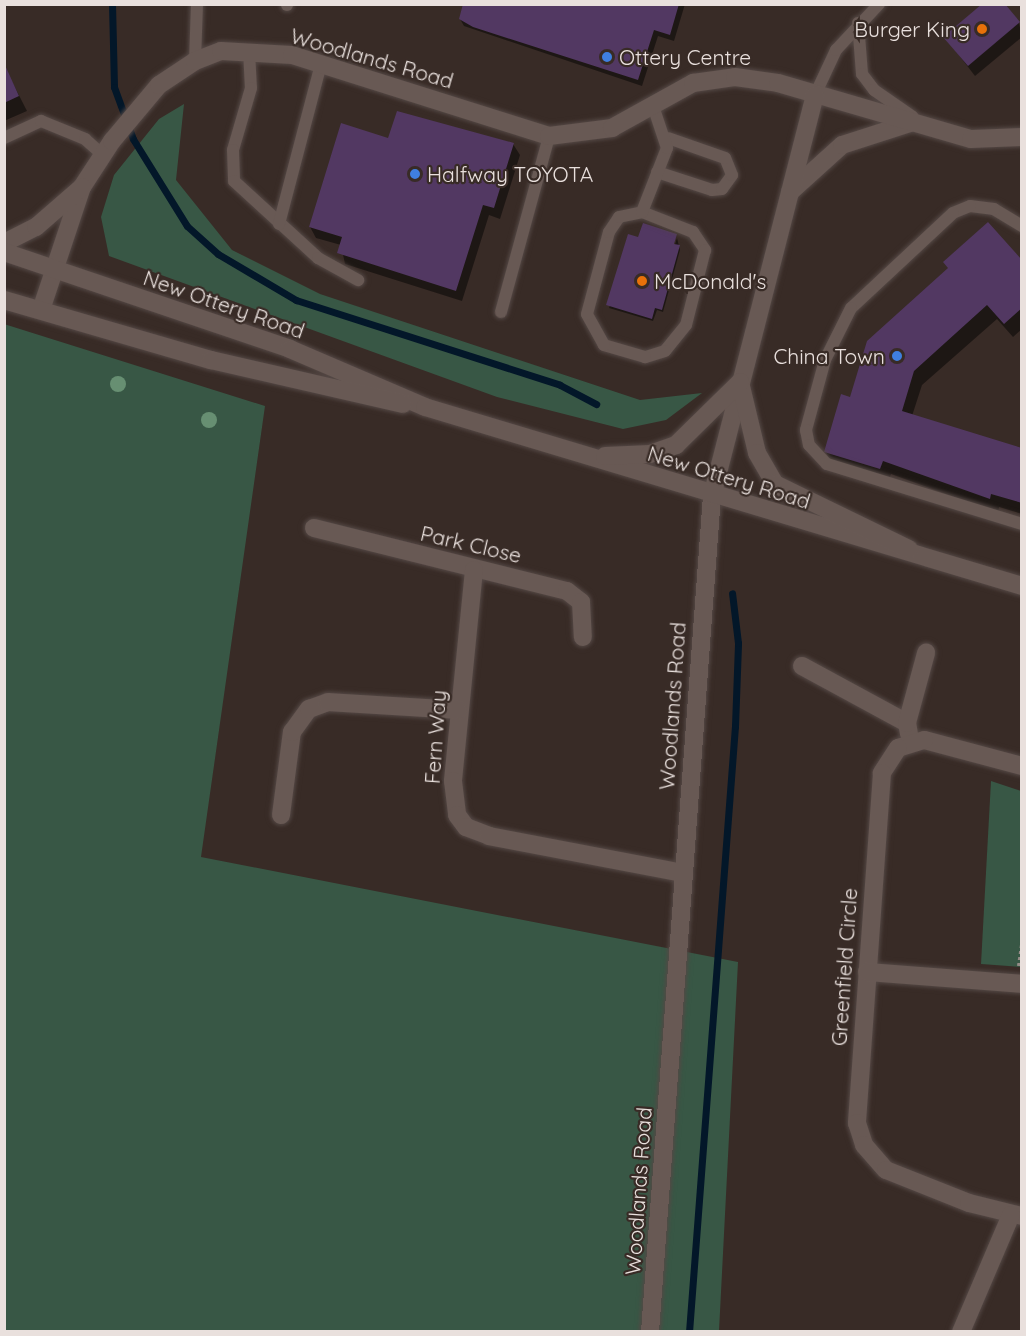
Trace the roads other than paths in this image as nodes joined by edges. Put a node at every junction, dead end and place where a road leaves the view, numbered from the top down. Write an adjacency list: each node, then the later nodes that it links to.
1 (196, 4): 5 (lane)
2 (879, 4): 3 (lane)
3 (858, 23): 7 (lane); 9 (lane)
4 (249, 51): 5 (street, Woodlands Road); 6 (street, Woodlands Road); 19 (lane)
5 (195, 61): 14 (street, Woodlands Road)
6 (321, 64): 10 (street, Woodlands Road); 19 (lane)
7 (815, 95): 8 (street, Woodlands Road); 9 (street, Woodlands Road); 17 (street, Woodlands Road)
8 (653, 106): 10 (street, Woodlands Road); 13 (lane)
9 (918, 121): 11 (street, Woodlands Road); 17 (street)
10 (549, 136): 27 (lane)
11 (1022, 137)
12 (4, 138): 14 (lane)
13 (668, 138): 15 (lane); 15 (lane)
14 (107, 148): 16 (street, Woodlands Road)
15 (657, 172): 18 (lane)
16 (82, 187): 21 (street); 23 (street, Woodlands Road)
17 (790, 192): 28 (street, Woodlands Road)
18 (642, 212): 18 (lane)
19 (279, 224): 24 (lane)
20 (1022, 226): 32 (lane)
21 (4, 243)
22 (4, 252): 23 (street, New Ottery Road)
23 (53, 270): 26 (street, Woodlands Road); 29 (street, New Ottery Road)
24 (358, 280)
25 (4, 300): 26 (street, New Ottery Road)
26 (42, 307): 29 (street, New Ottery Road)
27 (501, 312)
28 (740, 382): 30 (street); 31 (street, Woodlands Road); 34 (street)
29 (425, 407): 30 (street, New Ottery Road)
30 (581, 455): 31 (street, New Ottery Road)
31 (712, 496): 34 (street, New Ottery Road); 45 (street, Woodlands Road)
32 (1022, 524)
33 (314, 528): 35 (street, Park Close)
34 (928, 561): 36 (street, New Ottery Road)
35 (474, 570): 37 (street, Park Close); 40 (street, Fern Way)
36 (1022, 586)
37 (583, 637)
38 (926, 653): 41 (street)
39 (802, 666): 41 (street)
40 (459, 710): 44 (street); 45 (street, Fern Way)
41 (906, 723): 42 (street)
42 (910, 742): 43 (street); 46 (street, Greenfield Circle)
43 (1022, 766)
44 (281, 815)
45 (683, 873): 49 (street, Woodlands Road)
46 (867, 972): 47 (street); 48 (street, Greenfield Circle)
47 (1022, 984)
48 (1016, 1215): 50 (street)
49 (650, 1332)
50 (961, 1332)

